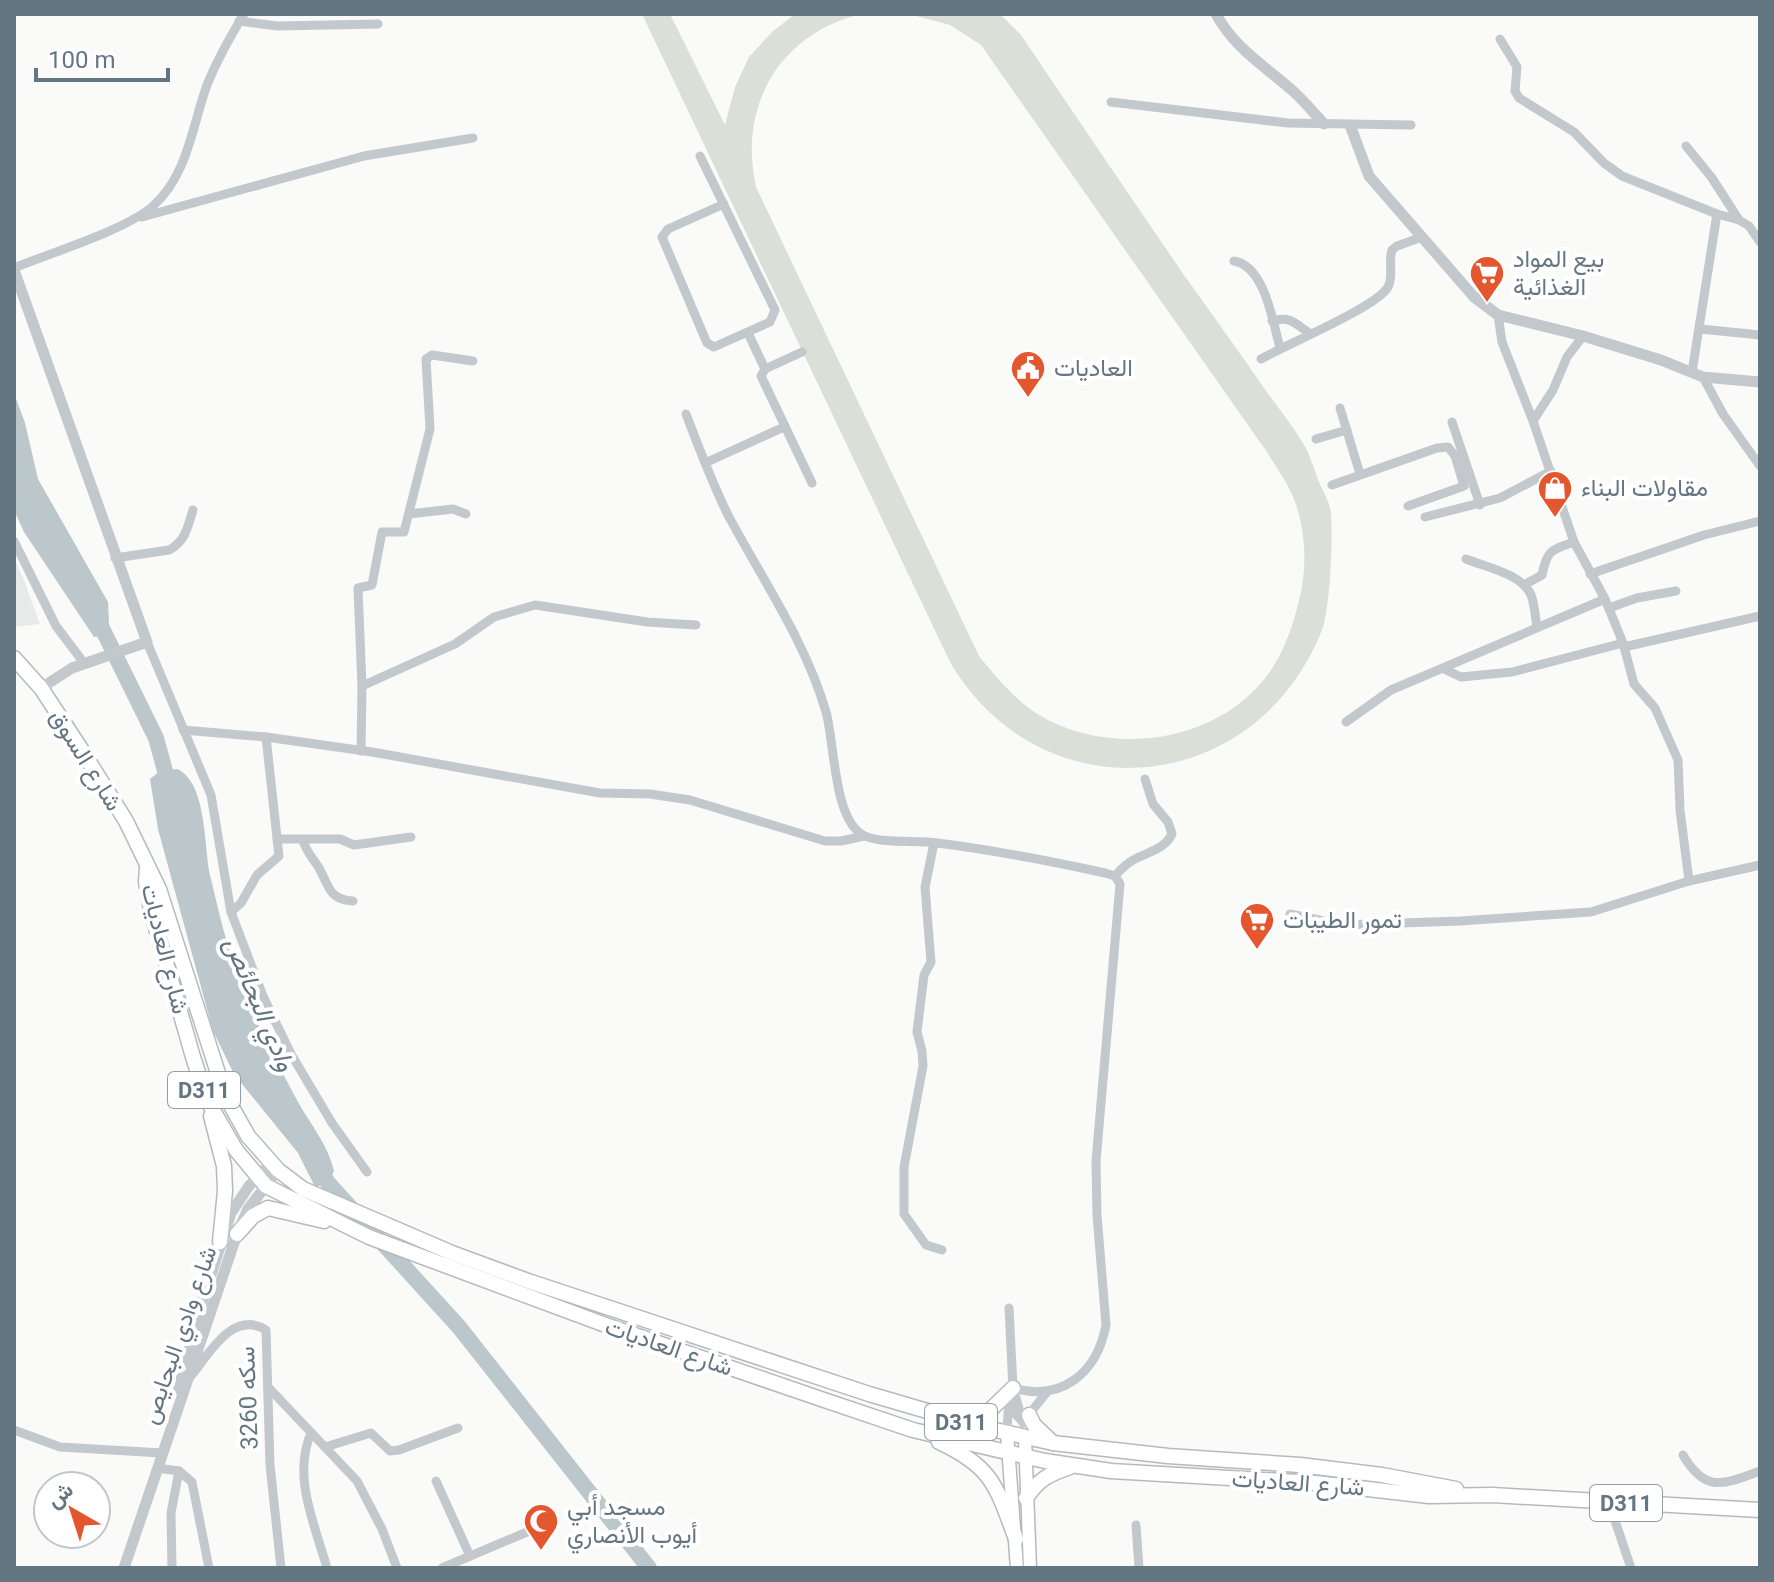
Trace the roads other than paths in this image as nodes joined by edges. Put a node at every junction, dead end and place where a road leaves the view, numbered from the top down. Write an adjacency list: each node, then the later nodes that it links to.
1 (1216, 14): 6 (street)
2 (241, 18): 3 (street); 14 (street)
3 (378, 24)
4 (1500, 39): 13 (street)
5 (1111, 102): 6 (street)
6 (1324, 124): 7 (street)
7 (1350, 125): 8 (street); 16 (street)
8 (1411, 125)
9 (473, 138): 14 (street)
10 (1686, 146): 15 (street)
11 (700, 156): 12 (street)
12 (724, 204): 23 (street); 23 (street)
13 (1717, 214): 15 (street); 22 (street)
14 (135, 219): 19 (street)
15 (1739, 220): 17 (street)
16 (1422, 237): 20 (street); 24 (street)
17 (1760, 242)
18 (1234, 261): 21 (street)
19 (14, 269): 56 (street)
20 (1498, 315): 26 (street); 36 (street)
21 (1272, 321): 24 (street); 27 (street)
22 (1700, 329): 25 (street); 32 (street)
23 (748, 333): 31 (street)
24 (1311, 334): 27 (street)
25 (1760, 335)
26 (1583, 336): 32 (street); 36 (street)
27 (1280, 348): 29 (street)
28 (802, 352): 31 (street)
29 (1261, 359)
30 (473, 361): 50 (street)
31 (765, 369): 38 (street)
32 (1698, 374): 33 (street); 42 (street)
33 (1760, 382)
34 (1340, 408): 39 (street)
35 (686, 414): 41 (street)
36 (1533, 421): 43 (street)
37 (1452, 422): 47 (street)
38 (784, 427): 41 (street); 45 (street)
39 (1347, 430): 40 (street); 44 (street)
40 (1316, 439)
41 (705, 463): 77 (street)
42 (1760, 466)
43 (1551, 471): 47 (street); 55 (street)
44 (1360, 474): 46 (street); 48 (street)
45 (812, 483)
46 (1332, 485)
47 (1480, 505): 52 (street)
48 (1408, 506)
49 (193, 510): 56 (street)
50 (409, 514): 51 (street); 70 (street)
51 (466, 514)
52 (1425, 517)
53 (1760, 521): 58 (street)
54 (14, 541): 68 (street)
55 (1574, 542): 58 (street); 59 (street)
56 (115, 558): 65 (street)
57 (1466, 559): 59 (street)
58 (1590, 574): 61 (street)
59 (1524, 585): 64 (street)
60 (1676, 591): 61 (street)
61 (1607, 604): 64 (street); 66 (street)
62 (1760, 616): 66 (street)
63 (696, 625): 70 (street)
64 (1537, 627): 69 (street)
65 (147, 642): 68 (street); 73 (street)
66 (1623, 645): 69 (street); 85 (street)
67 (14, 658): 71 (main road, شارع السوق / D311)
68 (84, 663): 71 (street)
69 (1444, 669): 72 (street)
70 (362, 686): 75 (street)
71 (41, 688): 83 (main road, شارع السوق / D311)
72 (1346, 722)
73 (183, 730): 74 (street); 87 (street)
74 (266, 737): 75 (street); 79 (street)
75 (361, 751): 77 (street)
76 (1145, 779): 84 (street)
77 (864, 836): 81 (street)
78 (411, 837): 80 (street)
79 (277, 839): 80 (street); 87 (street)
80 (303, 840): 86 (street)
81 (934, 843): 84 (street); 96 (street)
82 (1760, 865): 85 (street)
83 (147, 868): 89 (main road, شارع العاديات / D311); 90 (main road, شارع العاديات / D311)
84 (1115, 876): 101 (street)
85 (1689, 881): 88 (street)
86 (353, 901)
87 (231, 912): 91 (street)
88 (1290, 914)
89 (207, 1100): 92 (main road, شارع العاديات / D311); 95 (main road)
90 (274, 1167): 92 (street, شارع وادي البحايص); 104 (main road, شارع العاديات / D311)
91 (367, 1172)
92 (262, 1181): 93 (main road, شارع العاديات / D311); 94 (street, شارع وادي البحايص); 95 (street, شارع وادي البحايص)
93 (338, 1223): 94 (main road); 107 (main road, شارع العاديات / D311)
94 (237, 1234): 98 (street, شارع وادي البحايص)
95 (220, 1242): 113 (street, شارع وادي البحايص)
96 (942, 1250)
97 (1009, 1308): 100 (street)
98 (188, 1379): 99 (street, سكه 3260); 113 (street, شارع وادي البحايص)
99 (268, 1387): 108 (street); 133 (street, سكه 3260)
100 (1013, 1388): 101 (street); 102 (street); 103 (street); 104 (main road)
101 (1047, 1392): 103 (street)
102 (1009, 1407): 103 (street); 109 (street)
103 (1026, 1418): 110 (street); 111 (main road)
104 (951, 1419): 109 (main road, شارع العاديات / D311)
105 (458, 1428): 112 (street)
106 (14, 1430): 113 (street)
107 (913, 1430): 114 (main road, شارع العاديات / D311); 128 (main road)
108 (311, 1433): 112 (street); 134 (street)
109 (1007, 1433): 110 (main road, شارع العاديات / D311); 114 (main road)
110 (1025, 1438): 111 (main road, شارع العاديات / D311); 116 (main road)
111 (1053, 1443): 122 (main road, شارع العاديات / D311)
112 (325, 1447): 135 (street)
113 (162, 1453): 118 (street)
114 (1009, 1454): 116 (main road, شارع العاديات / D311); 128 (main road)
115 (1683, 1455): 120 (street)
116 (1027, 1457): 117 (main road, شارع العاديات / D311); 123 (main road)
117 (1073, 1466): 122 (main road, شارع العاديات / D311); 123 (main road)
118 (157, 1468): 119 (street); 130 (street)
119 (179, 1471): 131 (street); 132 (street)
120 (1760, 1471)
121 (436, 1481): 129 (street)
122 (1492, 1495): 124 (main road, شارع العاديات / D311)
123 (1026, 1498): 138 (main road)
124 (1609, 1503): 125 (main road, شارع العاديات / D311); 140 (street)
125 (1760, 1510)
126 (1136, 1525): 139 (street)
127 (534, 1529): 129 (street)
128 (1016, 1539): 137 (main road)
129 (470, 1556): 136 (street)
130 (124, 1568)
131 (172, 1568)
132 (209, 1568)
133 (281, 1568)
134 (327, 1568)
135 (397, 1568)
136 (442, 1568)
137 (1017, 1568)
138 (1030, 1568)
139 (1139, 1568)
140 (1631, 1568)

